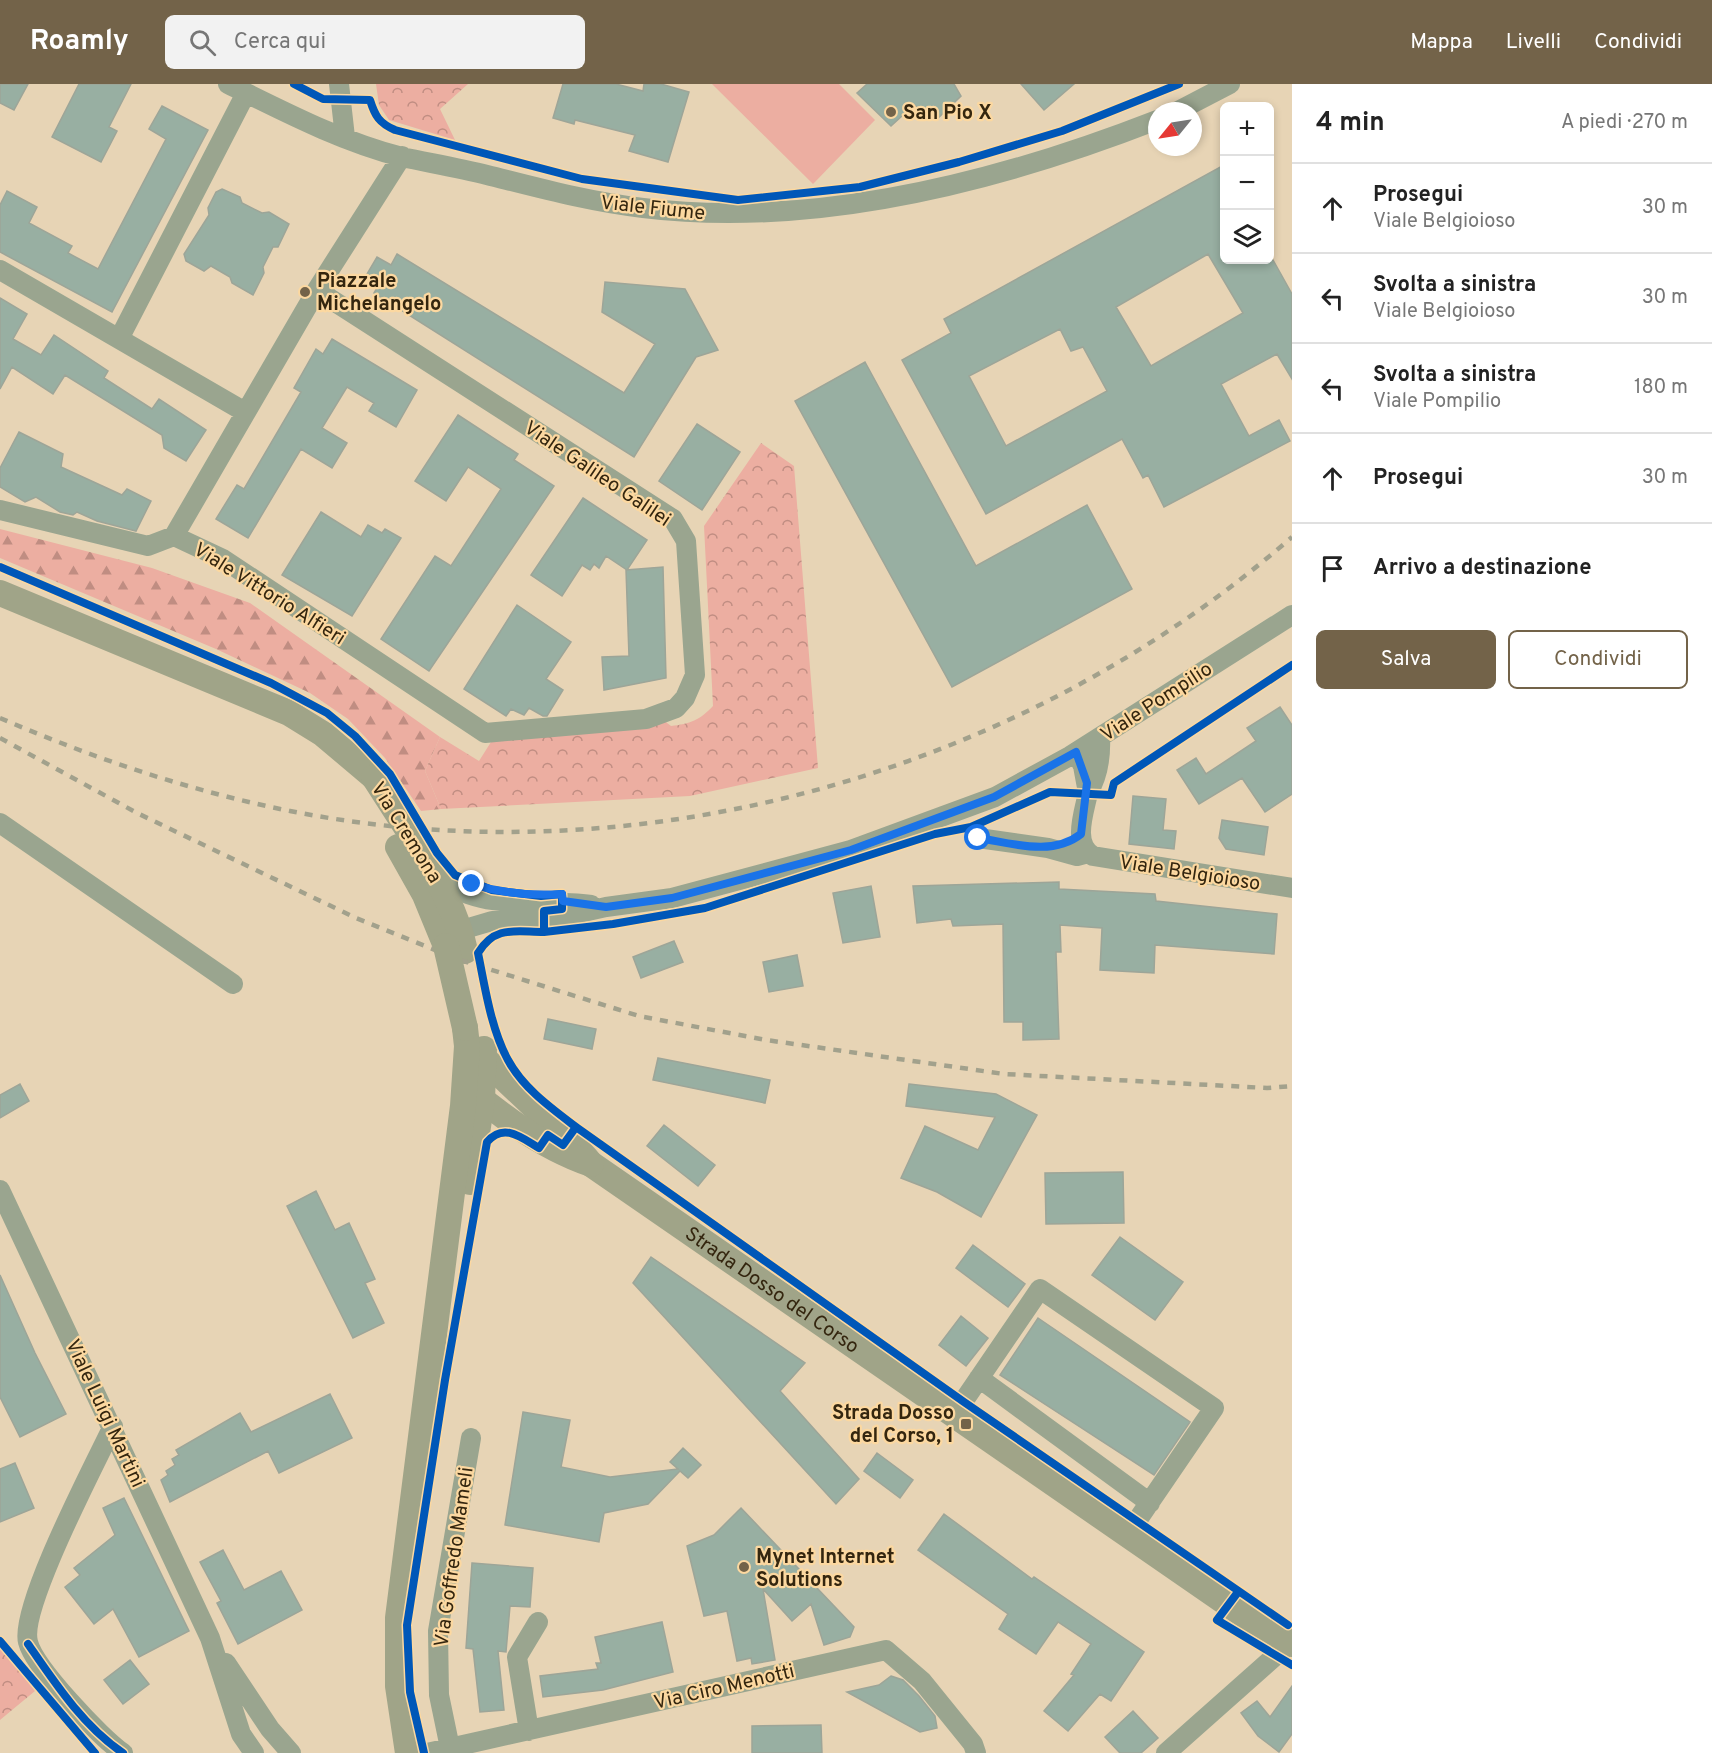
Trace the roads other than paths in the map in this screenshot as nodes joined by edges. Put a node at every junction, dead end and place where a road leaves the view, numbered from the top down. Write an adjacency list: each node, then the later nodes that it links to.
1 (339, 84): 6 (street)
2 (1230, 84): 4 (street)
3 (237, 88): 6 (street, Viale Fiume); 10 (street)
4 (1195, 102)
5 (1148, 123): 7 (street, Viale Fiume)
6 (345, 137): 7 (street, Viale Fiume)
7 (402, 156): 9 (street)
8 (0, 270): 10 (street)
9 (318, 288): 11 (street); 16 (street, Viale Galileo Galilei)
10 (120, 337): 11 (street)
11 (245, 412): 13 (street)
12 (0, 510): 13 (street, Viale Vittorio Alfieri)
13 (174, 536): 16 (street, Viale Vittorio Alfieri)
14 (0, 593): 23 (main road, Via Cremona)
15 (1292, 615): 17 (street, Viale Pompilio)
16 (485, 733)
17 (1100, 737): 18 (street, Viale Pompilio); 19 (street)
18 (1076, 752): 19 (street); 28 (street, Viale Pompilio)
19 (1088, 793): 21 (street)
20 (0, 823): 30 (street)
21 (1081, 834): 24 (street, Viale Belgioioso); 25 (street)
22 (978, 838): 24 (street, Viale Belgioioso)
23 (408, 847): 26 (main road, Via Cremona); 29 (main road, Via Cremona)
24 (1048, 848): 25 (street, Viale Belgioioso)
25 (1088, 853): 27 (street, Viale Belgioioso)
26 (440, 883): 28 (street, Viale Pompilio); 29 (main road, Via Cremona)
27 (1292, 888)
28 (606, 907): 29 (street, Viale Pompilio)
29 (453, 941): 31 (main road, Via Cremona, bridge)
30 (232, 984)
31 (474, 1029): 32 (main road, Via Cremona); 33 (main road, Via Cremona)
32 (485, 1059): 33 (main road, Via Cremona); 34 (main road, Strada Dosso del Corso)
33 (470, 1096): 34 (main road, Strada Dosso del Corso); 35 (main road, Via Cremona); 35 (main road, Via Cremona)
34 (591, 1164): 38 (main road, Strada Dosso del Corso)
35 (463, 1168): 51 (main road, Via Cremona)
36 (0, 1190): 39 (street, Viale Luigi Martini)
37 (980, 1378): 38 (street); 41 (street); 41 (street)
38 (954, 1415): 42 (main road, Strada Dosso del Corso)
39 (113, 1426): 44 (street, Viale Luigi Martini); 48 (street)
40 (471, 1438): 47 (street, Via Goffredo Mameli)
41 (1150, 1503): 42 (street)
42 (1128, 1534): 45 (main road, Strada Dosso del Corso)
43 (538, 1622): 46 (street)
44 (210, 1638): 49 (street, Viale Luigi Martini); 50 (street, Viale Luigi Martini)
45 (1291, 1643): 54 (street)
46 (529, 1731): 47 (street, Via Ciro Menotti); 53 (street, Via Ciro Menotti)
47 (450, 1748): 52 (street, Via Ciro Menotti)
48 (123, 1753)
49 (254, 1753)
50 (291, 1753)
51 (408, 1753)
52 (427, 1753)
53 (976, 1753)
54 (1166, 1753)

